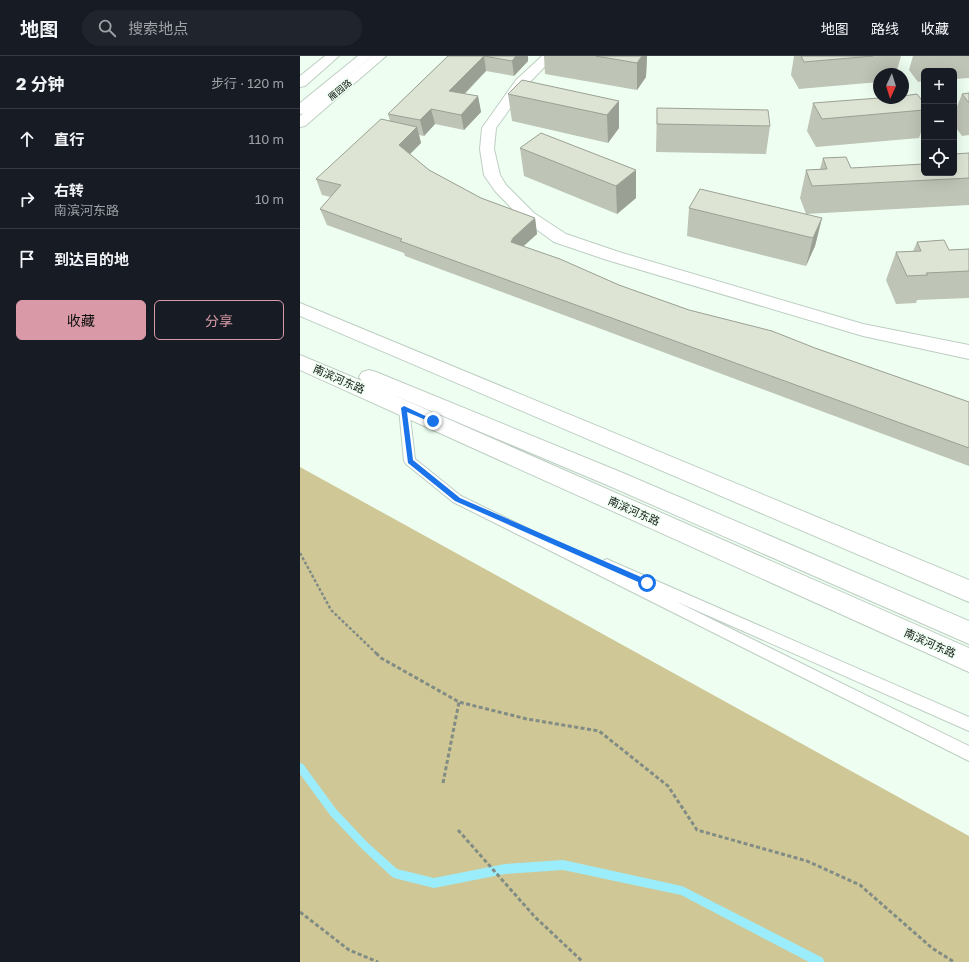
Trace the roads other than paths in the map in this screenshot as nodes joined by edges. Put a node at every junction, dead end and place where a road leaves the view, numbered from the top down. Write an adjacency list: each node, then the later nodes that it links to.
1 (333, 56): 6 (main road)
2 (345, 56): 7 (main road)
3 (366, 56): 8 (main road)
4 (380, 56): 9 (main road, 雁园路)
5 (549, 56): 12 (main road)
6 (300, 83)
7 (300, 92)
8 (300, 110)
9 (300, 123)
10 (300, 309): 16 (main road)
11 (300, 348): 17 (main road)
12 (969, 352)
13 (300, 362): 14 (main road, 南滨河东路)
14 (404, 408): 15 (lane); 18 (main road, 南滨河东路)
15 (457, 499): 19 (lane); 20 (lane)
16 (969, 591)
17 (969, 633)
18 (969, 660)
19 (969, 724)
20 (969, 754)

